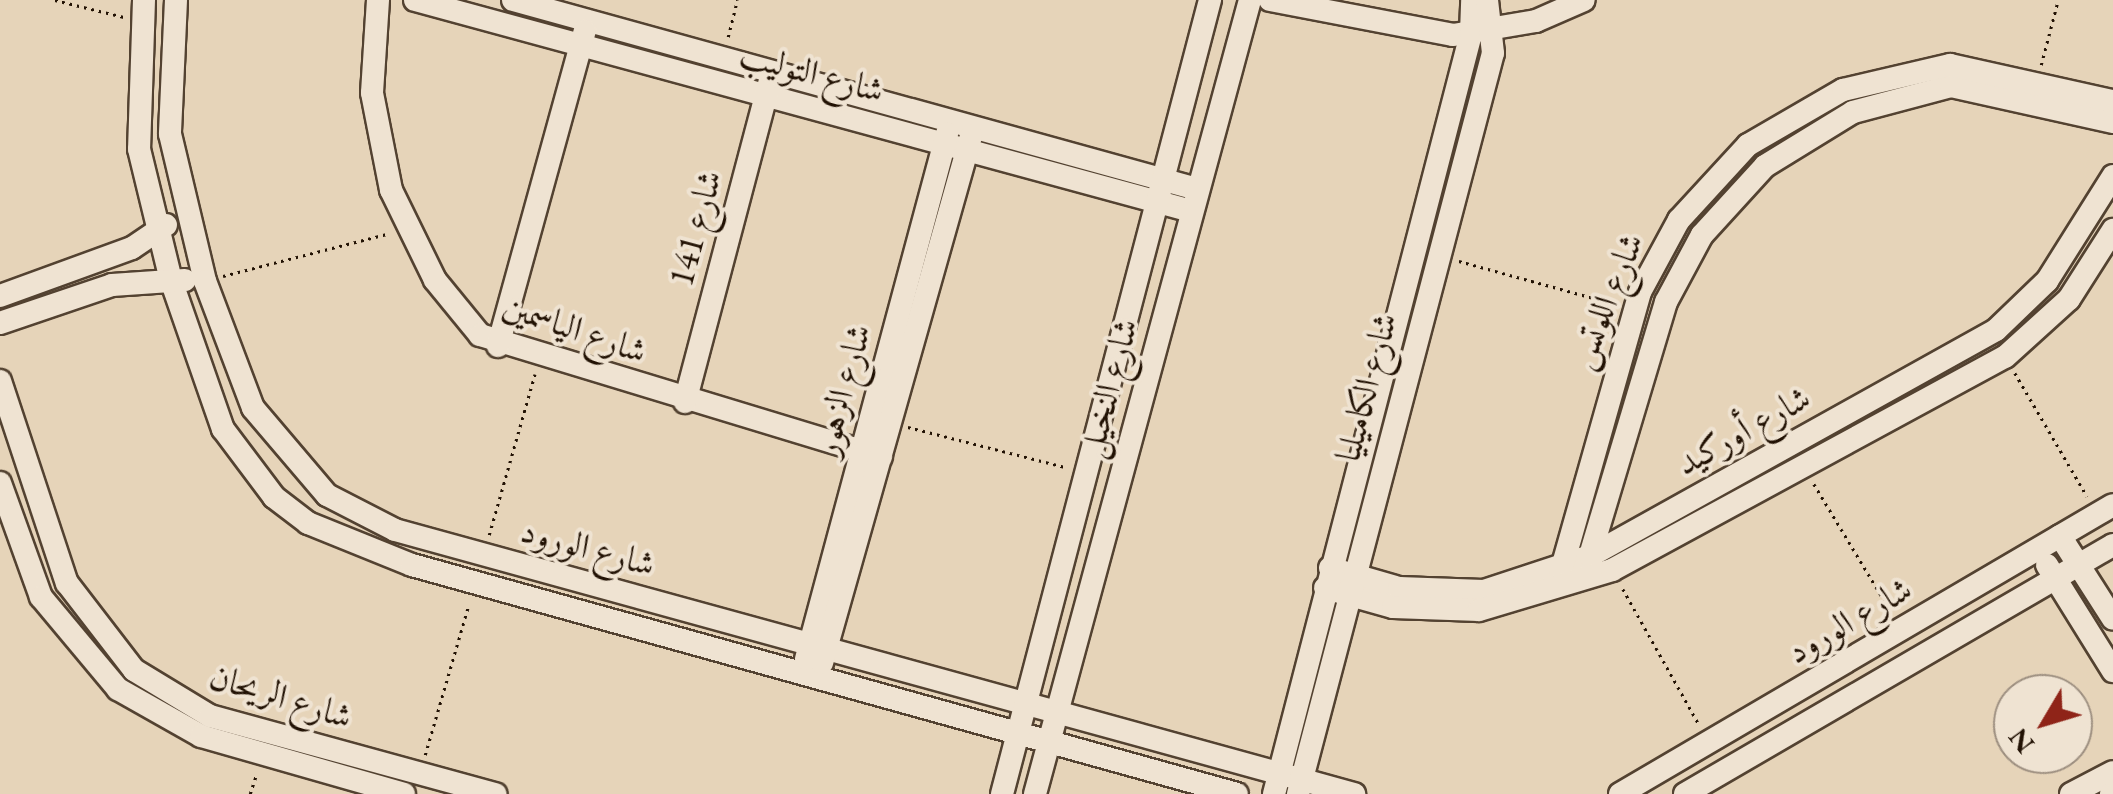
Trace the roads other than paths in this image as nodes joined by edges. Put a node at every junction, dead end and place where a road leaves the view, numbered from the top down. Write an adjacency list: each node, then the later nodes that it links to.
1 (176, 0): 24 (street, شارع الورود)
2 (378, 0): 33 (street, شارع الياسمين)
3 (415, 0): 14 (street, شارع التوليب)
4 (514, 0): 12 (street, شارع التوليب)
5 (1210, 0): 22 (street, شارع النخيل)
6 (1250, 0): 23 (street, شارع النخيل)
7 (1270, 0): 13 (street)
8 (1472, 0): 13 (street, شارع الكاميليا)
9 (1487, 0): 13 (street, شارع الكاميليا)
10 (1584, 0): 13 (street)
11 (142, 10): 26 (street, شارع الورود)
12 (588, 20): 14 (street); 15 (street, شارع التوليب)
13 (1483, 33): 51 (street, شارع الكاميليا); 51 (street, شارع الكاميليا)
14 (582, 46): 16 (street, شارع التوليب); 33 (street)
15 (773, 72): 16 (street, شارع 141); 19 (street, شارع التوليب)
16 (766, 96): 20 (street, شارع التوليب); 37 (street, شارع 141)
17 (2113, 101): 49 (street, شارع اللوتس)
18 (2113, 122): 46 (street, شارع اللوتس)
19 (962, 124): 20 (street, شارع الزهور); 22 (street, شارع التوليب)
20 (956, 148): 22 (street, شارع التوليب); 38 (street, شارع الزهور); 38 (street, شارع الزهور)
21 (2113, 176): 30 (street, شارع أوركيد)
22 (1158, 191): 23 (street, شارع التوليب); 62 (street, شارع النخيل)
23 (1194, 200): 64 (street, شارع النخيل)
24 (185, 210): 26 (street); 28 (street, شارع الورود)
25 (2113, 230): 32 (street, شارع أوركيد)
26 (156, 234): 27 (street, شارع الورود); 29 (street)
27 (170, 280): 28 (street); 31 (street); 47 (street, شارع الورود)
28 (205, 281): 42 (street, شارع الورود)
29 (0, 296)
30 (2018, 311): 32 (street); 34 (street, شارع أوركيد)
31 (0, 323)
32 (2037, 332): 36 (street, شارع أوركيد)
33 (498, 346): 37 (street, شارع الياسمين)
34 (1946, 362): 36 (street); 46 (street, شارع أوركيد)
35 (0, 381): 56 (street, شارع الريحان)
36 (1958, 385): 53 (street, شارع أوركيد)
37 (685, 402): 38 (street, شارع الياسمين)
38 (871, 454): 57 (street, شارع الزهور)
39 (0, 483): 58 (street, شارع الريحان)
40 (2105, 510): 41 (street, شارع الورود)
41 (2060, 536): 44 (street, شارع الورود); 48 (street)
42 (422, 537): 45 (street, شارع الورود); 47 (street)
43 (2113, 545): 48 (street, شارع الورود)
44 (2037, 550): 50 (street); 60 (street, شارع الورود)
45 (483, 554): 52 (street); 57 (street, شارع الورود)
46 (1590, 556): 49 (street, شارع أوركيد); 53 (street, شارع اللوتس)
47 (412, 565): 52 (street, شارع الورود)
48 (2078, 565): 50 (street, شارع الورود); 55 (street)
49 (1562, 568): 51 (street, شارع أوركيد); 54 (street, شارع اللوتس)
50 (2055, 578): 59 (street); 63 (street, شارع الورود)
51 (1338, 581): 54 (street, شارع أوركيد); 68 (street, شارع الكاميليا)
52 (475, 583): 61 (street, شارع الورود)
53 (1580, 585): 54 (street, شارع أوركيد)
54 (1554, 593)
55 (2113, 619)
56 (102, 638): 58 (street); 70 (street, شارع الريحان)
57 (818, 647): 61 (street, شارع الزهور); 62 (street, شارع الورود)
58 (83, 654): 69 (street, شارع الريحان)
59 (2113, 671)
60 (1829, 672): 63 (street); 75 (street, شارع الورود)
61 (809, 679): 65 (street, شارع الورود)
62 (1030, 701): 64 (street, شارع الورود); 65 (street, شارع النخيل)
63 (1844, 702): 76 (street, شارع الورود)
64 (1060, 708): 66 (street, شارع النخيل); 68 (street, شارع الورود)
65 (1020, 735): 66 (street, شارع الورود); 71 (street, شارع النخيل)
66 (1050, 742): 72 (street, شارع النخيل); 73 (street, شارع الورود)
67 (2113, 772): 77 (street)
68 (1289, 785): 74 (street, شارع الورود)
69 (404, 794)
70 (496, 794)
71 (1002, 794)
72 (1035, 794)
73 (1237, 794)
74 (1354, 794)
75 (1620, 794)
76 (1685, 794)
77 (2071, 794)

